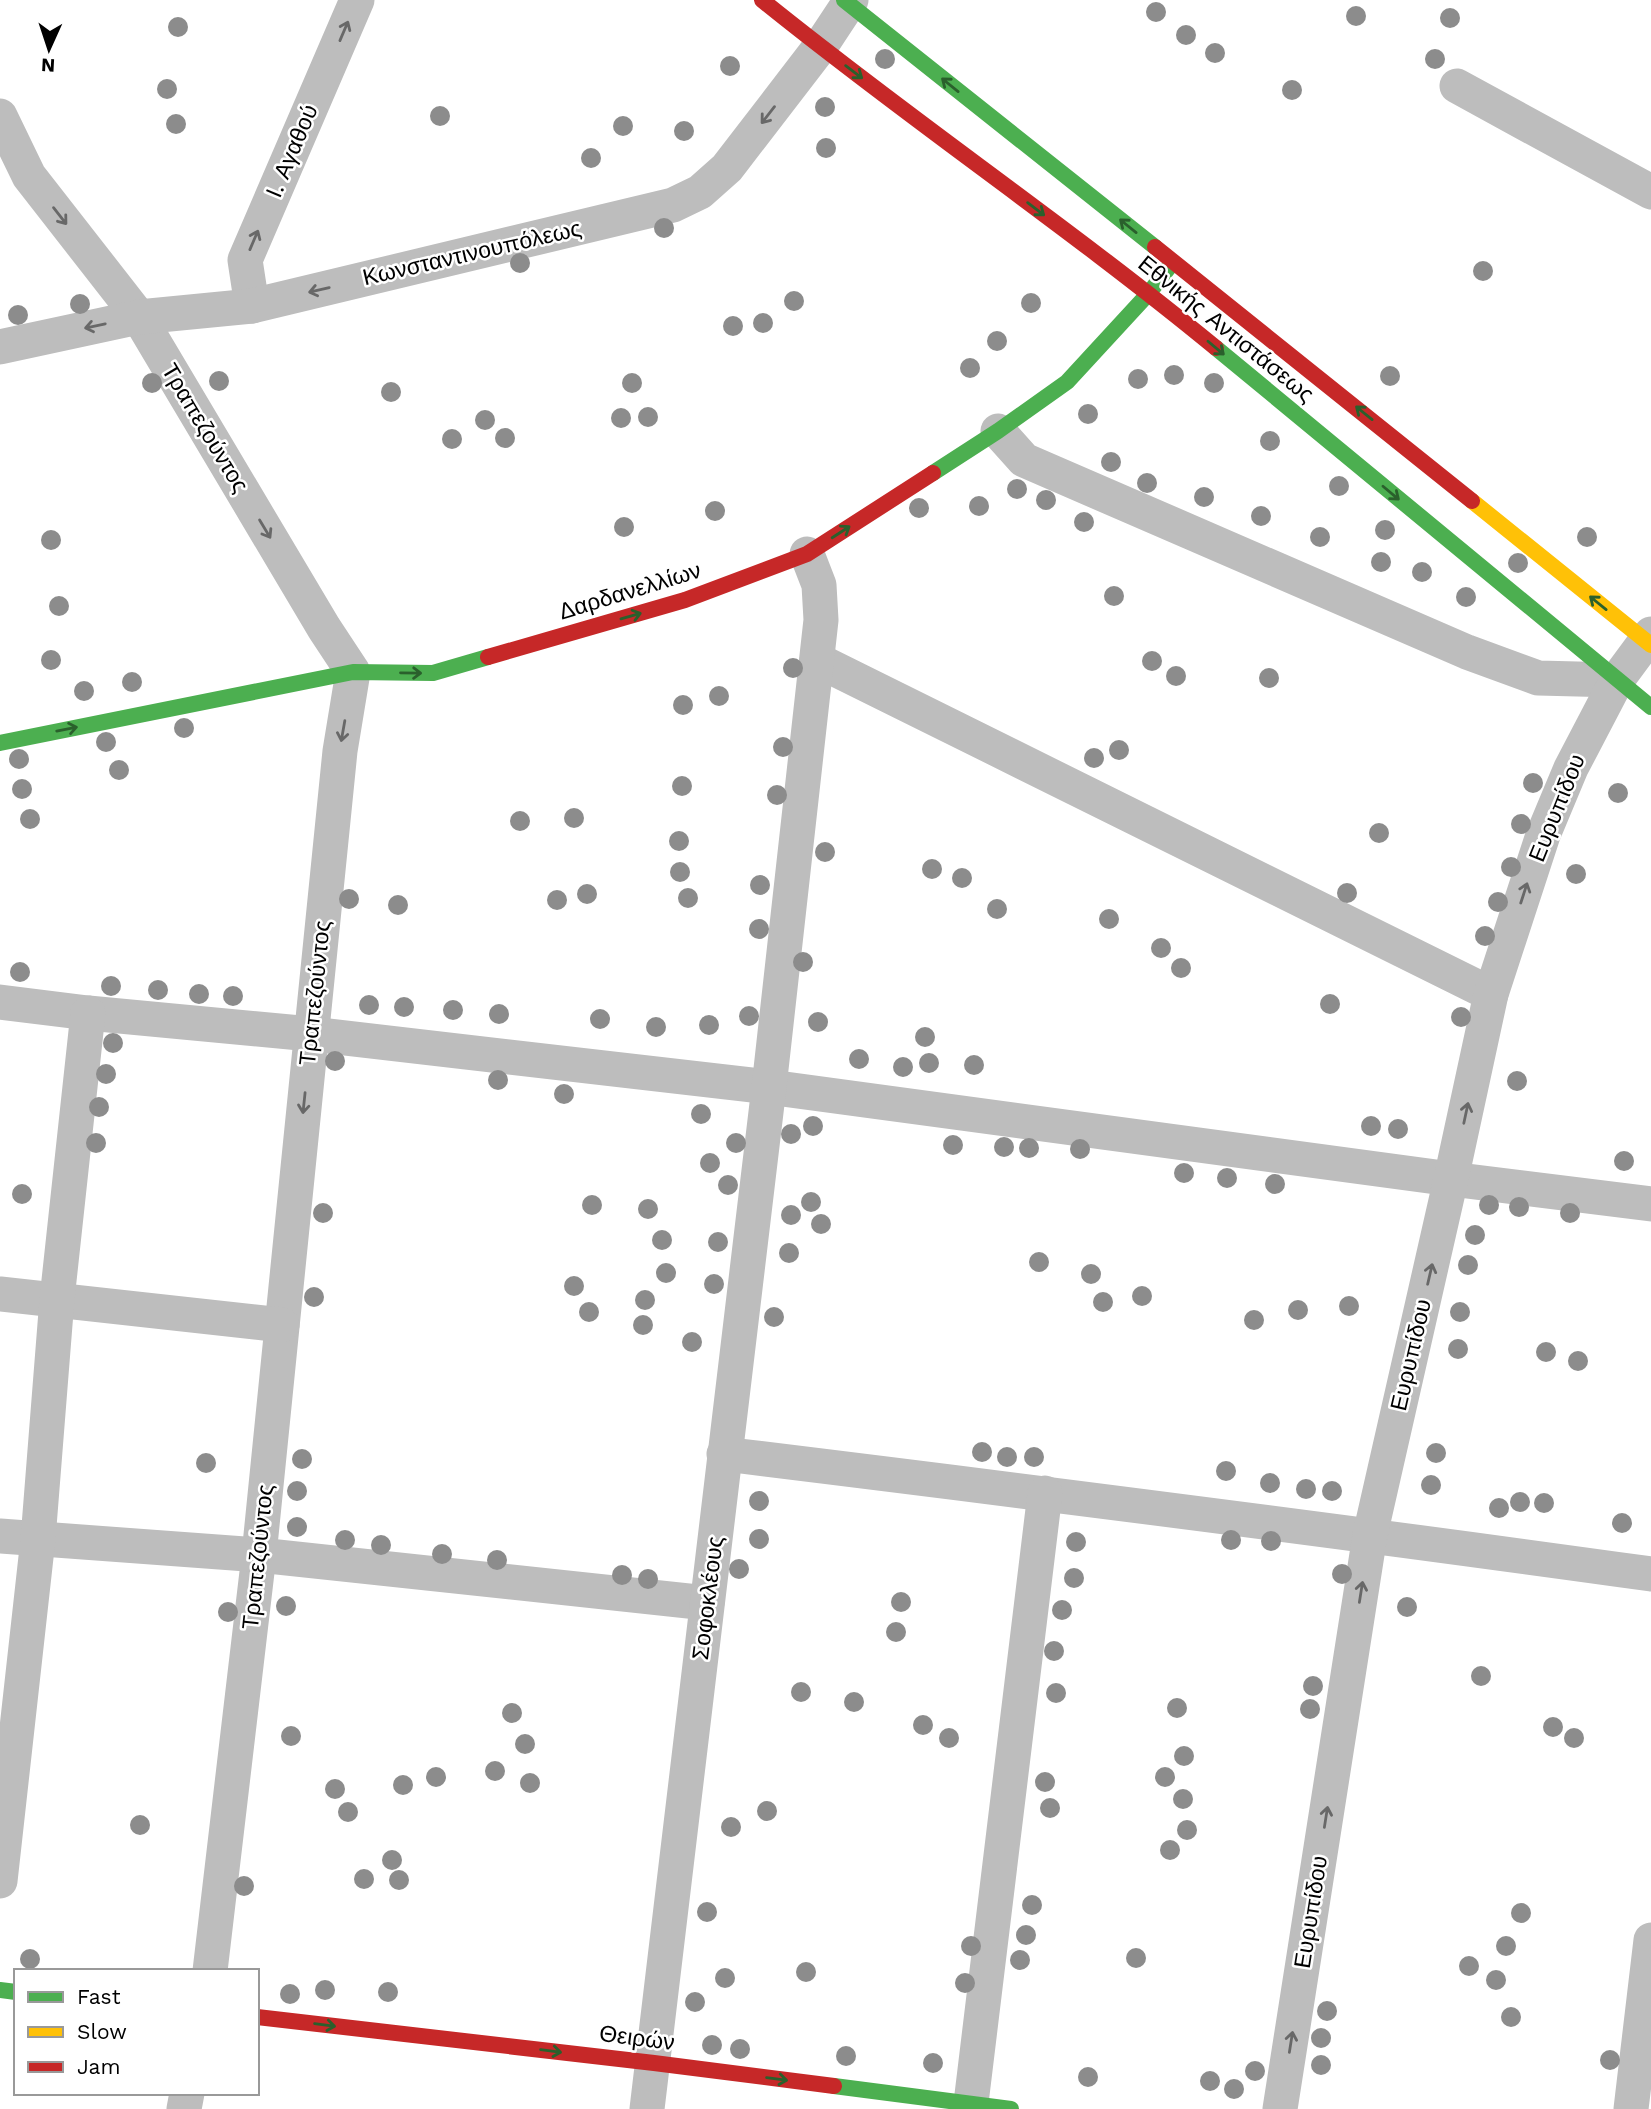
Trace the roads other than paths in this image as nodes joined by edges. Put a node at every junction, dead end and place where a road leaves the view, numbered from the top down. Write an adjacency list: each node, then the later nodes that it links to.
1 (357, 0): 11 (street, Ι. Αγαθού, one-way to 1)
2 (762, 0): 4 (street, Εθνικής Αντιστάσεως)
3 (848, 1): 4 (street, Κωνσταντινουπόλεως); 9 (street, Εθνικής Αντιστάσεως, one-way to 3)
4 (820, 47): 10 (street, Εθνικής Αντιστάσεως, one-way to 10); 11 (street, Κωνσταντινουπόλεως, one-way to 11)
5 (1457, 86): 8 (street)
6 (0, 116): 7 (street, Τραπεζούντος)
7 (15, 179): 12 (street, Τραπεζούντος, one-way to 12)
8 (1651, 192)
9 (1173, 262): 10 (street, Δαρδανελλίων); 16 (street, Εθνικής Αντιστάσεως, one-way to 9)
10 (1149, 293): 14 (street, Δαρδανελλίων); 19 (street, Εθνικής Αντιστάσεως, one-way to 19)
11 (252, 306): 12 (street, Κωνσταντινουπόλεως)
12 (139, 317): 13 (street, Κωνσταντινουπόλεως, one-way to 13); 18 (street, Τραπεζούντος, one-way to 18)
13 (0, 347)
14 (998, 431): 15 (street, Δαρδανελλίων, one-way to 14); 19 (street)
15 (807, 554): 17 (street, Σοφοκλέους); 18 (street, Δαρδανελλίων, one-way to 15)
16 (1649, 640): 19 (street, Ευρυπίδου)
17 (817, 660): 22 (street); 26 (street, Σοφοκλέους)
18 (353, 672): 21 (street, Δαρδανελλίων, one-way to 18); 25 (street, Τραπεζούντος, one-way to 25)
19 (1617, 680): 20 (street, Εθνικής Αντιστάσεως); 22 (street, Ευρυπίδου, one-way to 19)
20 (1651, 707)
21 (0, 743)
22 (1491, 994): 27 (street, Ευρυπίδου, one-way to 22)
23 (0, 1002): 24 (street)
24 (88, 1013): 25 (street); 30 (street)
25 (311, 1034): 26 (street); 31 (street, Τραπεζούντος, one-way to 31)
26 (769, 1087): 27 (street); 32 (street, Σοφοκλέους)
27 (1451, 1179): 28 (street); 34 (street, Ευρυπίδου, one-way to 27)
28 (1651, 1204)
29 (0, 1294): 30 (street)
30 (57, 1299): 31 (street); 36 (street)
31 (282, 1325): 37 (street, Τραπεζούντος)
32 (724, 1454): 33 (street); 39 (street, Σοφοκλέους)
33 (1045, 1493): 34 (street); 45 (street)
34 (1370, 1535): 38 (street); 48 (street, Ευρυπίδου, one-way to 34)
35 (0, 1536): 36 (street)
36 (38, 1539): 37 (street); 40 (street)
37 (259, 1555): 39 (street); 42 (street, Τραπεζούντος)
38 (1651, 1574)
39 (708, 1604): 44 (street, Σοφοκλέους)
40 (0, 1881)
41 (1651, 1940): 49 (street)
42 (210, 1969)
43 (259, 2017): 44 (street, Θειρών, one-way to 44)
44 (654, 2063): 45 (street, Θειρών, one-way to 45); 46 (street, Σοφοκλέους)
45 (971, 2103): 47 (street, Θειρών)
46 (647, 2109)
47 (1011, 2109)
48 (1280, 2109)
49 (1631, 2109)

